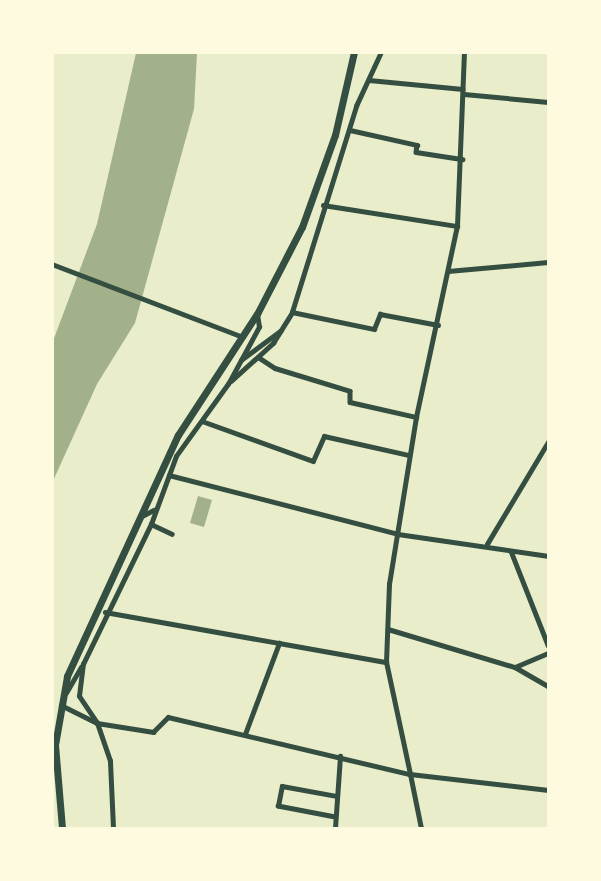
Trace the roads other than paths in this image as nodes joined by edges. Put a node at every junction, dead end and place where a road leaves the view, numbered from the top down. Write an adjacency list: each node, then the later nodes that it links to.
1 (354, 52): 15 (main road)
2 (381, 52): 4 (street)
3 (464, 52): 5 (street)
4 (369, 80): 5 (street); 7 (street)
5 (464, 92): 6 (street); 8 (street)
6 (549, 102)
7 (350, 130): 8 (street); 9 (street)
8 (462, 159): 10 (street)
9 (323, 205): 10 (street); 14 (street)
10 (457, 226): 13 (street)
11 (549, 262): 13 (street)
12 (52, 264): 18 (street)
13 (448, 271): 16 (street)
14 (292, 312): 16 (street); 17 (street)
15 (257, 314): 18 (main road); 20 (street)
16 (438, 325): 22 (street)
17 (285, 328): 19 (street); 20 (street)
18 (241, 336): 24 (main road)
19 (258, 357): 21 (street); 22 (street)
20 (238, 361): 21 (street)
21 (228, 384): 23 (street)
22 (416, 417): 26 (street)
23 (202, 421): 26 (street); 27 (street)
24 (178, 435): 27 (street); 29 (main road)
25 (549, 442): 33 (street)
26 (409, 455): 32 (street)
27 (176, 456): 28 (street)
28 (170, 474): 29 (street); 30 (street); 32 (street)
29 (142, 516): 45 (main road)
30 (151, 524): 31 (street); 36 (street)
31 (172, 534)
32 (398, 534): 33 (street); 37 (street)
33 (487, 544): 34 (street)
34 (510, 551): 35 (street); 39 (street)
35 (549, 555)
36 (105, 612): 38 (street); 42 (street)
37 (388, 629): 41 (street); 43 (street)
38 (279, 643): 41 (street); 47 (street)
39 (549, 645)
40 (549, 653): 43 (street)
41 (386, 662): 49 (street)
42 (83, 664): 45 (street); 46 (street)
43 (515, 667): 44 (street)
44 (549, 686)
45 (59, 704): 46 (street); 53 (main road)
46 (98, 723): 47 (street); 54 (street)
47 (245, 734): 48 (street)
48 (340, 756): 49 (street); 51 (street)
49 (410, 774): 50 (street); 56 (street)
50 (549, 790)
51 (337, 796): 52 (street); 52 (street)
52 (335, 817): 55 (street)
53 (62, 828)
54 (113, 828)
55 (335, 828)
56 (421, 828)

